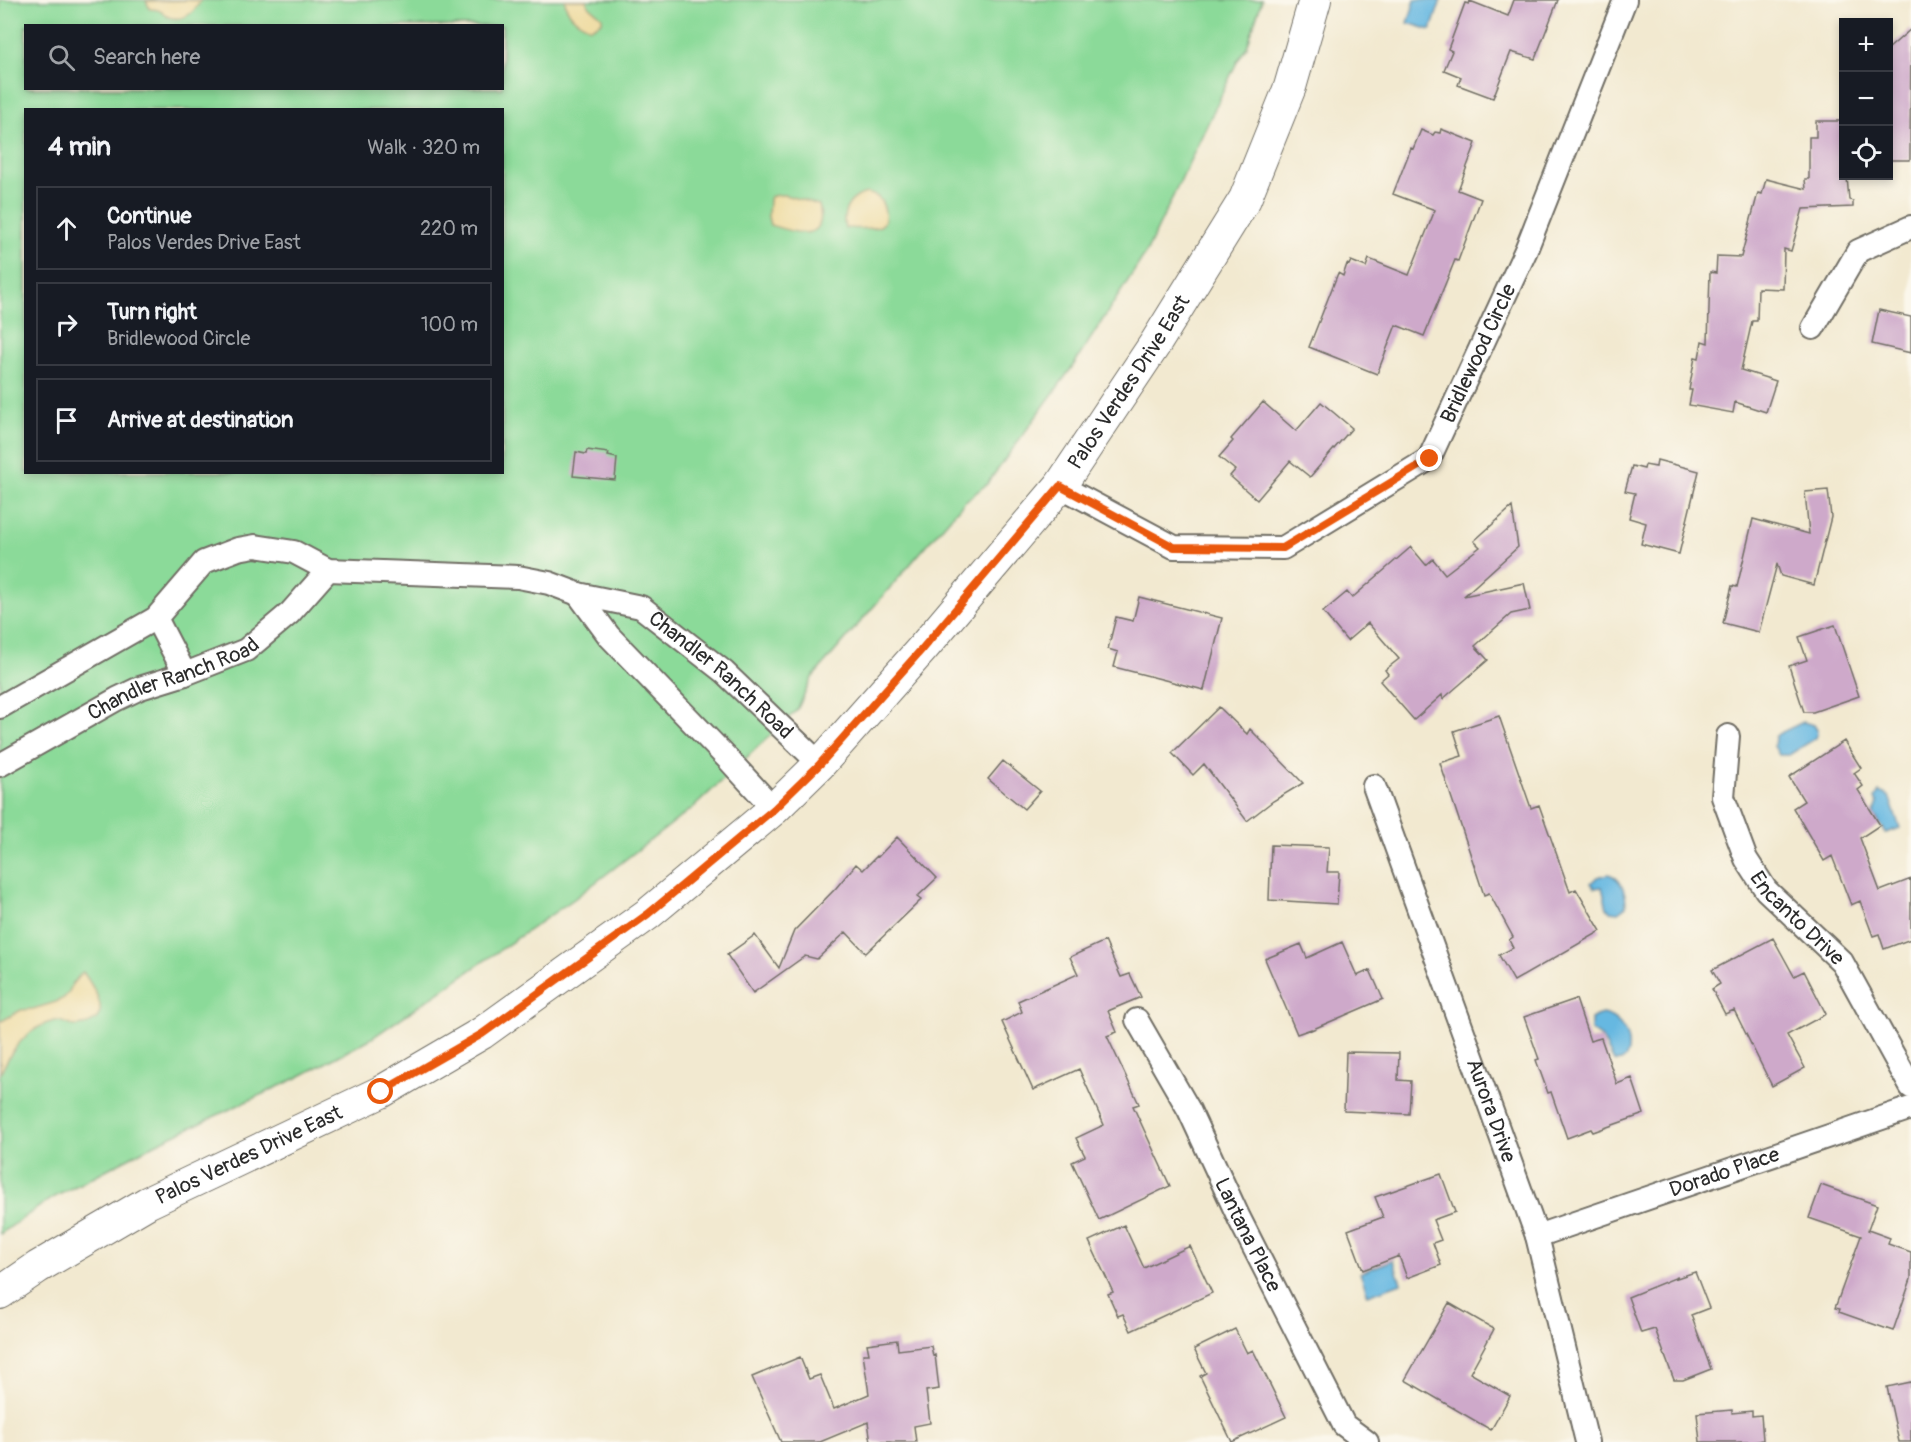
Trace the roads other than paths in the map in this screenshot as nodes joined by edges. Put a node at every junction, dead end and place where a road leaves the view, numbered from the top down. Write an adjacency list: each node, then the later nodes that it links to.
1 (1315, 0): 5 (main road, Palos Verdes Drive East)
2 (1625, 0): 5 (street, Bridlewood Circle)
3 (1911, 227): 4 (street)
4 (1813, 328)
5 (1060, 486): 12 (main road, Palos Verdes Drive East)
6 (328, 570): 7 (street, Chandler Ranch Road); 8 (street, Chandler Ranch Road); 9 (street, Chandler Ranch Road)
7 (578, 594): 12 (street, Chandler Ranch Road); 15 (street)
8 (156, 618): 9 (street); 10 (street, Chandler Ranch Road)
9 (185, 674): 13 (street, Chandler Ranch Road)
10 (0, 707)
11 (1728, 736): 17 (street, Encanto Drive)
12 (820, 764): 15 (main road, Palos Verdes Drive East)
13 (0, 765)
14 (1374, 786): 19 (street, Aurora Drive)
15 (774, 809): 20 (main road, Palos Verdes Drive East)
16 (1137, 1020): 21 (street, Lantana Place)
17 (1911, 1087)
18 (1911, 1108): 19 (street, Dorado Place)
19 (1537, 1236): 22 (street, Aurora Drive)
20 (0, 1293)
21 (1367, 1442)
22 (1587, 1442)

